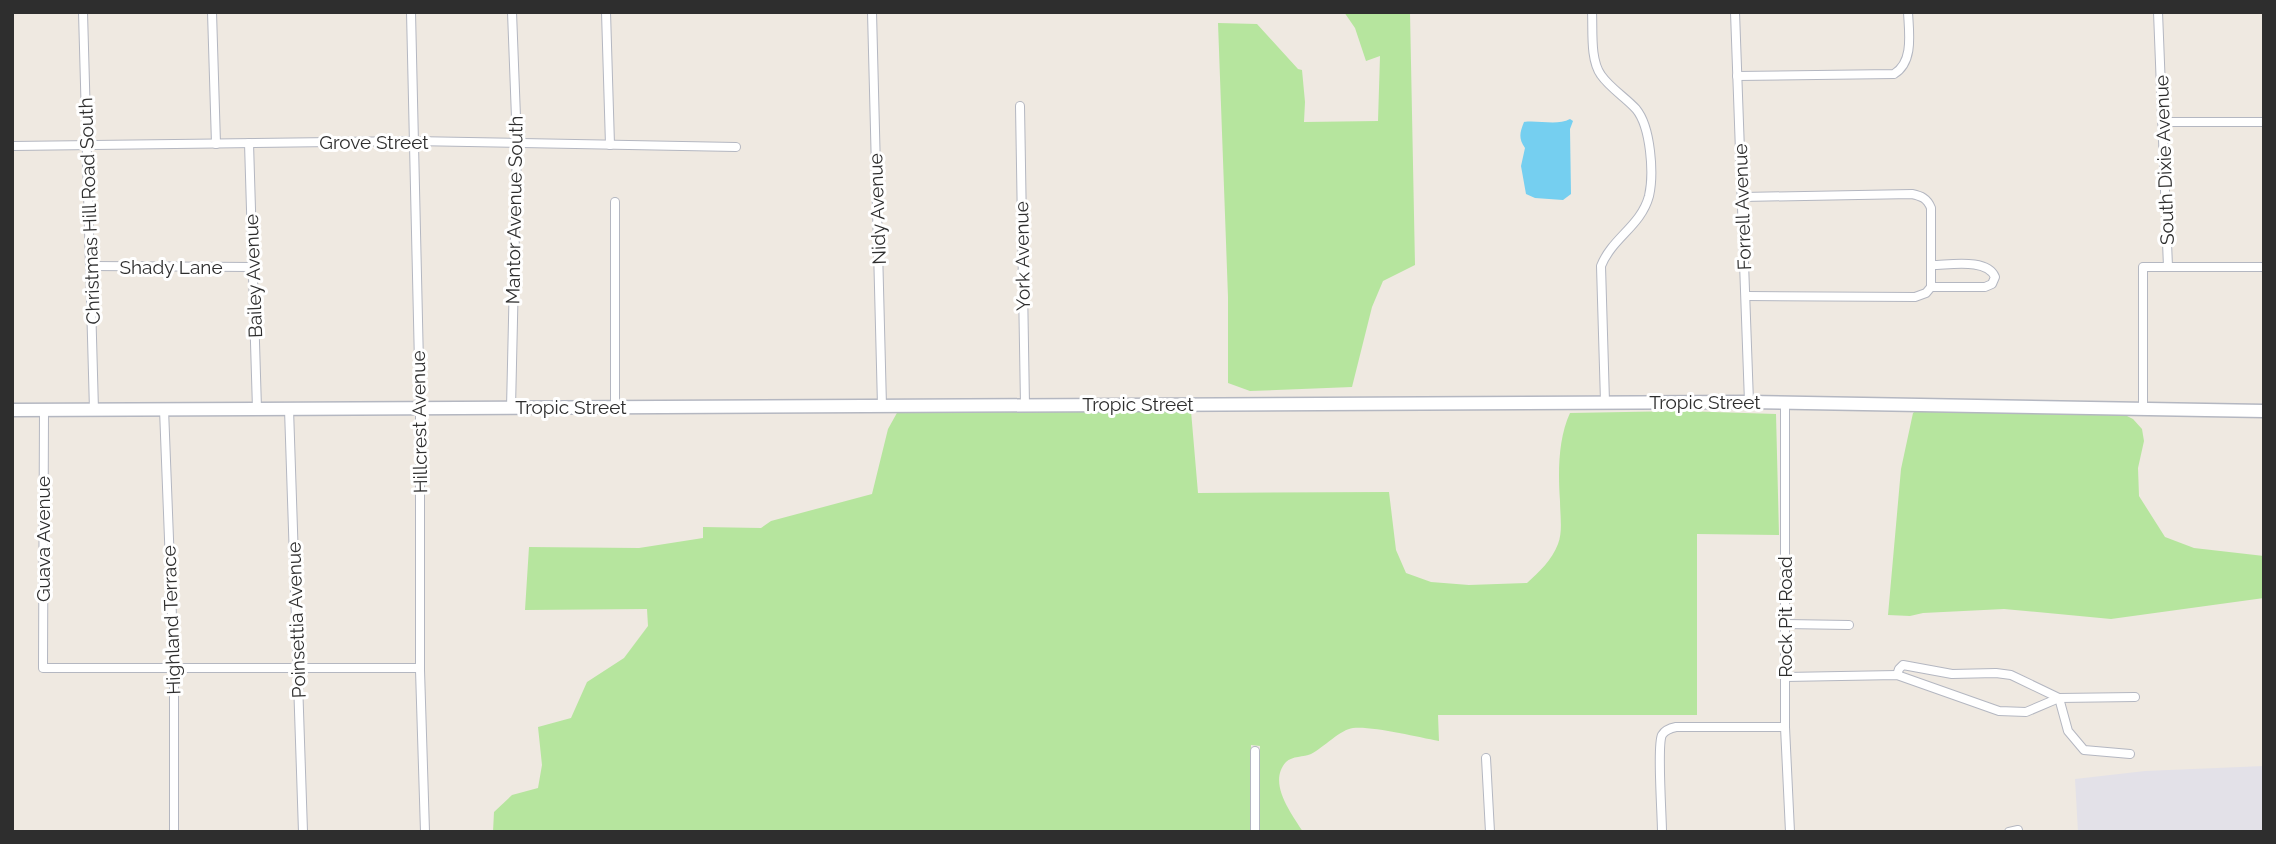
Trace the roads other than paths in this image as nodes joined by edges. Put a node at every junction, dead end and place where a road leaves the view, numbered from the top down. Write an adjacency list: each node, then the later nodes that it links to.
1 (83, 12): 21 (street, Christmas Hill Road South)
2 (212, 12): 17 (street)
3 (411, 12): 15 (street, Hillcrest Avenue)
4 (512, 12): 18 (street, Mantor Avenue South)
5 (606, 12): 19 (street)
6 (872, 12): 36 (street, Nidy Avenue)
7 (1592, 12): 32 (street)
8 (1735, 12): 11 (street, Forrell Avenue)
9 (1909, 12): 11 (street)
10 (2158, 12): 13 (street, South Dixie Avenue)
11 (1737, 76): 23 (street, Forrell Avenue)
12 (1020, 106): 35 (street, York Avenue)
13 (2162, 122): 14 (street); 28 (street, South Dixie Avenue)
14 (2264, 122)
15 (413, 141): 16 (street, Grove Street); 18 (street, Grove Street); 38 (street, Hillcrest Avenue)
16 (249, 143): 17 (street, Grove Street); 27 (street, Bailey Avenue)
17 (216, 144): 21 (street, Grove Street)
18 (517, 144): 19 (street, Grove Street); 39 (street, Mantor Avenue South)
19 (610, 145): 22 (street, Grove Street)
20 (12, 146): 21 (street, Grove Street)
21 (87, 146): 26 (street, Christmas Hill Road South)
22 (736, 148)
23 (1742, 197): 25 (street); 31 (street, Forrell Avenue)
24 (615, 202): 37 (street)
25 (1932, 265): 30 (street); 30 (street)
26 (91, 266): 27 (street, Shady Lane); 46 (street, Christmas Hill Road South)
27 (252, 267): 41 (street, Bailey Avenue)
28 (2168, 267): 29 (street); 43 (street, South Dixie Avenue)
29 (2264, 267)
30 (1931, 287): 31 (street)
31 (1745, 296): 33 (street, Forrell Avenue)
32 (1605, 402): 33 (street, Tropic Street); 35 (street, Tropic Street)
33 (1749, 402): 34 (street, Tropic Street)
34 (1785, 402): 43 (street, Tropic Street); 48 (street, Rock Pit Road)
35 (1025, 405): 36 (street, Tropic Street)
36 (883, 406): 37 (street, Tropic Street)
37 (615, 407): 39 (street, Tropic Street)
38 (420, 408): 39 (street, Tropic Street); 42 (street, Tropic Street); 51 (street, Hillcrest Avenue)
39 (511, 408)
40 (164, 409): 41 (street, Tropic Street); 46 (street, Tropic Street); 52 (street, Highland Terrace)
41 (257, 409): 42 (street, Tropic Street)
42 (289, 409): 50 (street, Poinsettia Avenue)
43 (2143, 409): 47 (street, Tropic Street)
44 (12, 410): 45 (street, Tropic Street)
45 (44, 410): 46 (street, Tropic Street); 52 (street, Guava Avenue)
46 (94, 410)
47 (2264, 411)
48 (1785, 624): 49 (street); 54 (street, Rock Pit Road)
49 (1849, 625)
50 (297, 667): 51 (street); 52 (street); 62 (street, Poinsettia Avenue)
51 (420, 668): 63 (street, Hillcrest Avenue)
52 (174, 669): 61 (street, Highland Terrace)
53 (1897, 675): 54 (street); 56 (street); 56 (street)
54 (1785, 677): 57 (street, Rock Pit Road)
55 (2135, 697): 56 (street)
56 (2059, 698): 59 (street)
57 (1785, 727): 66 (street); 67 (street, Rock Pit Road)
58 (1255, 751): 64 (street)
59 (2130, 754)
60 (1486, 758): 65 (street)
61 (174, 832)
62 (303, 832)
63 (425, 832)
64 (1255, 832)
65 (1490, 832)
66 (1662, 832)
67 (1790, 832)

